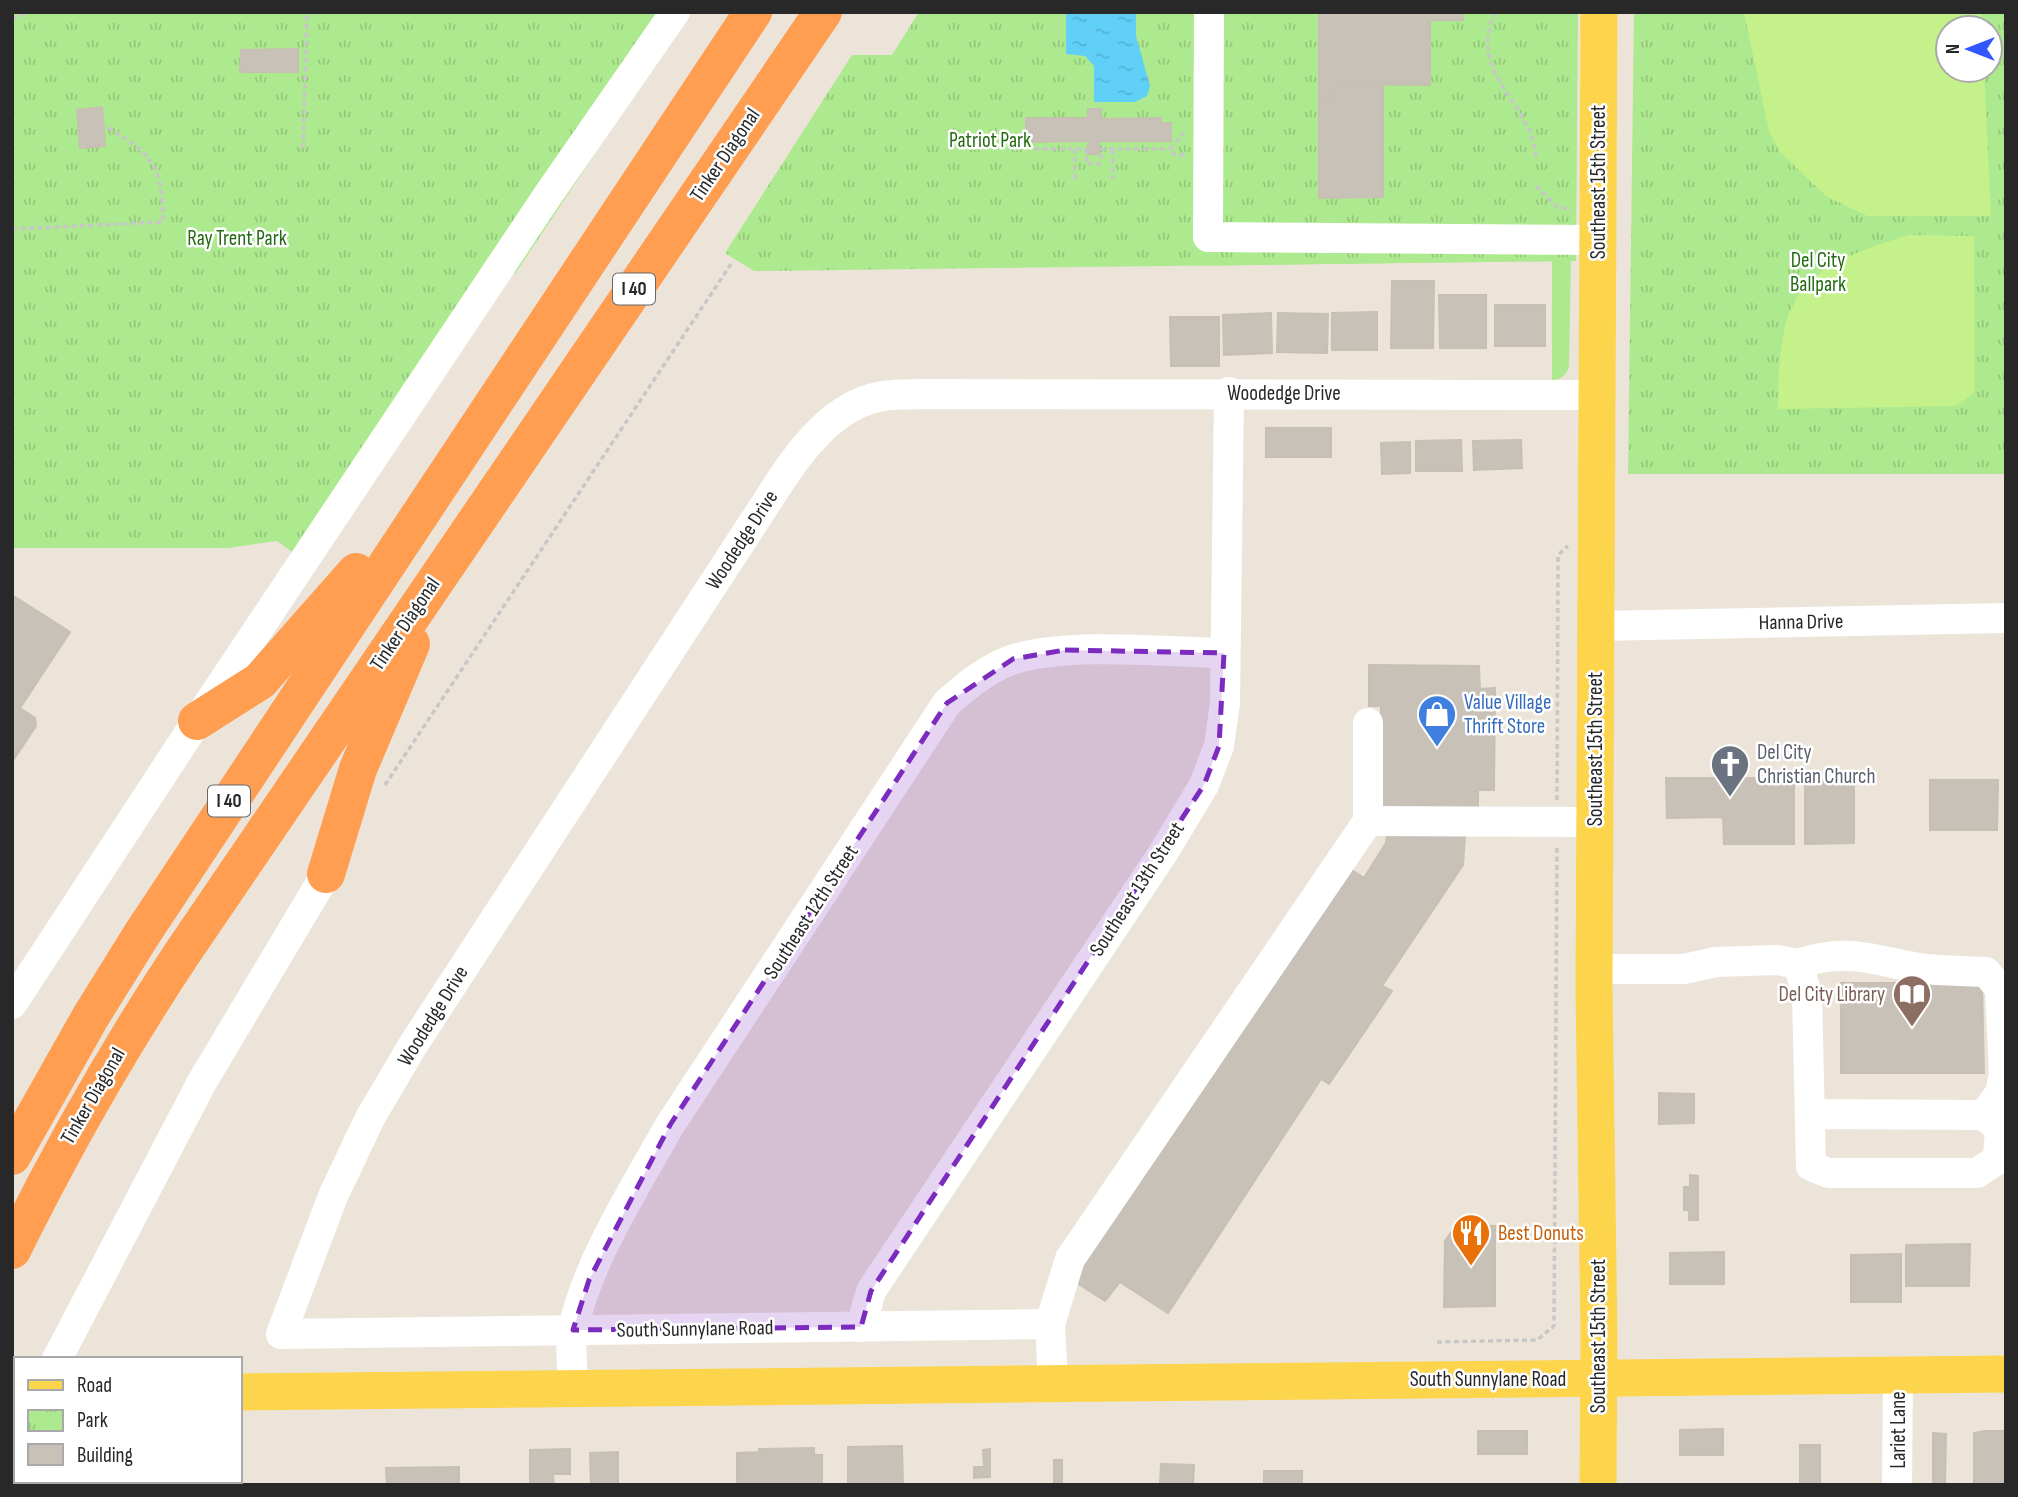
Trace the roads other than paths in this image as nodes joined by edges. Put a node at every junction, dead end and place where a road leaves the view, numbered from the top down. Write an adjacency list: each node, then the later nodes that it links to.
1 (675, 12): 14 (street)
2 (753, 12): 9 (highway, Tinker Diagonal / I 40)
3 (822, 12): 10 (highway, Tinker Diagonal / I 40)
4 (1209, 12): 6 (street)
5 (1599, 12): 6 (main road, Southeast 15th Street)
6 (1598, 240): 8 (main road, Southeast 15th Street)
7 (1228, 393): 8 (street, Woodedge Drive); 13 (street, Southeast 13th Street); 29 (street, Woodedge Drive)
8 (1596, 395): 12 (main road, Southeast 15th Street)
9 (458, 454): 14 (highway); 24 (highway, Tinker Diagonal / I 40)
10 (445, 565): 18 (highway); 25 (highway, Tinker Diagonal / I 40)
11 (2006, 618): 12 (street, Hanna Drive)
12 (1596, 626): 17 (main road, Southeast 15th Street)
13 (1224, 653): 27 (street, Southeast 13th Street); 28 (street, Southeast 12th Street)
14 (197, 721): 21 (street)
15 (1368, 723): 16 (street)
16 (1368, 821): 17 (street); 26 (street)
17 (1595, 822): 20 (main road, Southeast 15th Street)
18 (326, 874): 30 (street)
19 (1798, 964): 20 (street); 22 (street); 23 (street)
20 (1594, 969): 33 (main road, Southeast 15th Street)
21 (12, 1004)
22 (1811, 1114): 23 (street); 23 (street)
23 (1984, 1115)
24 (12, 1156)
25 (12, 1250)
26 (1050, 1324): 27 (street, South Sunnylane Road); 34 (street)
27 (861, 1327): 28 (street, South Sunnylane Road)
28 (573, 1330): 29 (street, South Sunnylane Road); 35 (street, Southeast 12th Street)
29 (281, 1334)
30 (58, 1357)
31 (2006, 1374): 32 (main road, South Sunnylane Road)
32 (1898, 1375): 33 (main road, South Sunnylane Road); 38 (street, Lariet Lane)
33 (1598, 1379): 34 (main road, South Sunnylane Road); 37 (main road, Southeast 15th Street)
34 (1054, 1382): 35 (main road, South Sunnylane Road)
35 (573, 1388): 36 (main road, South Sunnylane Road)
36 (242, 1392)
37 (1598, 1485)
38 (1897, 1485)

